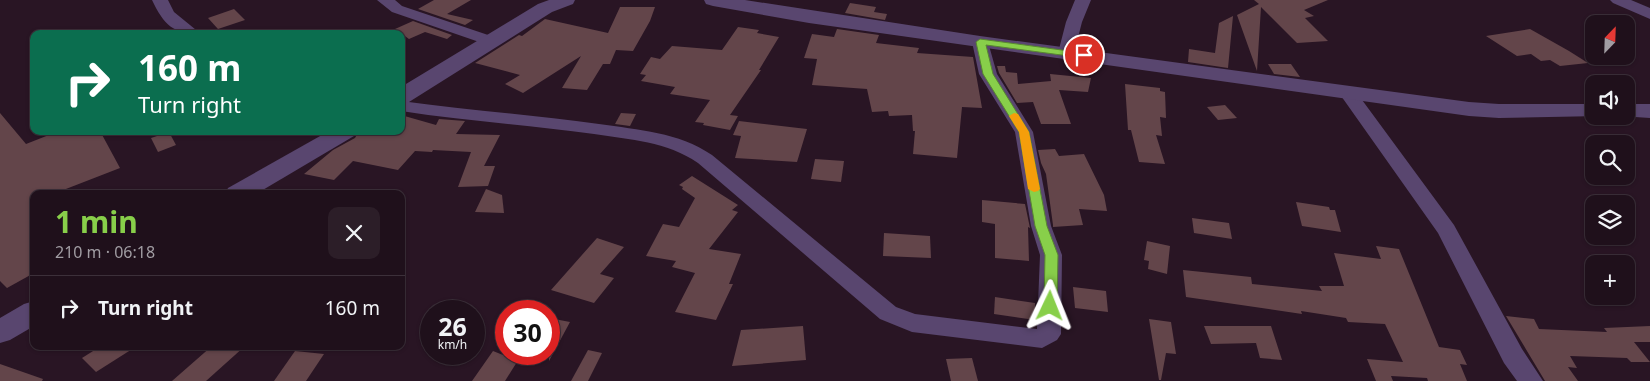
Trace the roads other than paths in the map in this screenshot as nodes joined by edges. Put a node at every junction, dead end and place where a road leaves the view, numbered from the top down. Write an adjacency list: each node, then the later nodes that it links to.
1 (160, 0): 8 (street)
2 (385, 0): 9 (street)
3 (566, 0): 9 (street)
4 (713, 0): 10 (street)
5 (1083, 0): 11 (street)
6 (1618, 0): 7 (street)
7 (1650, 14)
8 (188, 30)
9 (490, 41): 13 (street)
10 (980, 42): 11 (street); 14 (street)
11 (1066, 53): 12 (street)
12 (1348, 93): 16 (street); 22 (street)
13 (405, 94)
14 (405, 107)
15 (1650, 110): 17 (street)
16 (1585, 111)
17 (1635, 111)
18 (339, 135): 19 (street)
19 (245, 190)
20 (30, 314): 21 (street)
21 (0, 332)
22 (1531, 381)

